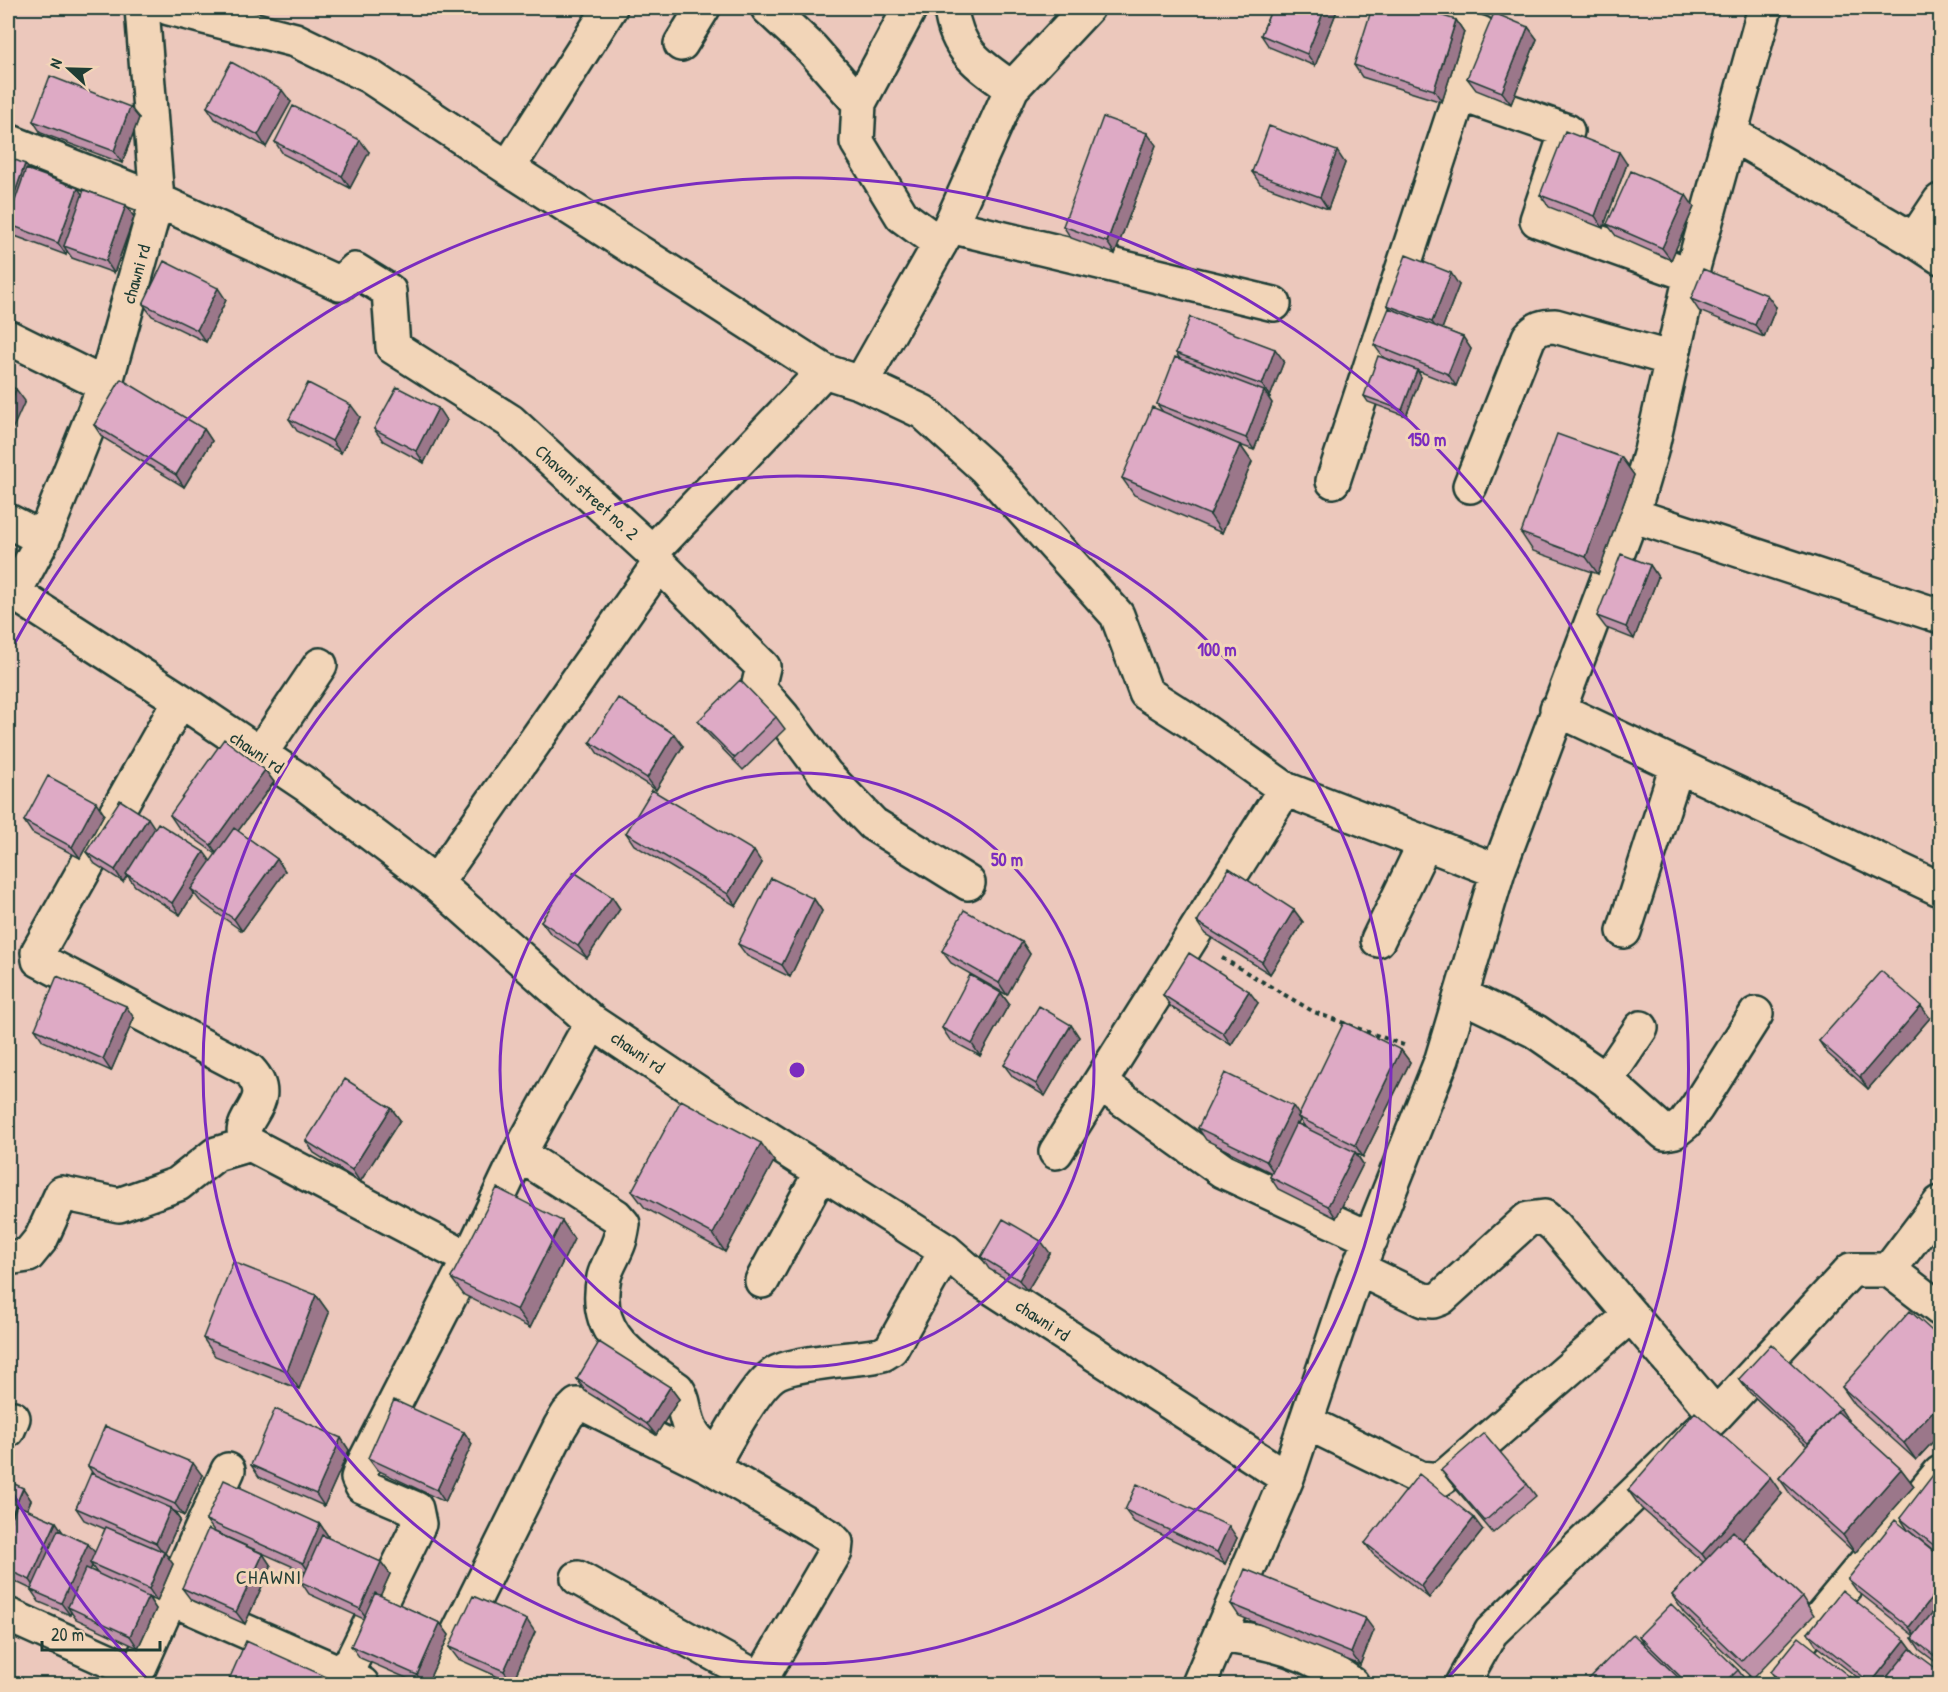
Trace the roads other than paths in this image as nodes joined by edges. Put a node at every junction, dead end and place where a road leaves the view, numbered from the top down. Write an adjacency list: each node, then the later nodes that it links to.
1 (142, 8): 18 (street, chawni rd)
2 (169, 8): 17 (street)
3 (610, 8): 17 (street)
4 (703, 8): 11 (street)
5 (768, 8): 14 (street)
6 (910, 8): 14 (street)
7 (951, 8): 12 (street)
8 (1086, 8): 12 (street)
9 (1404, 8): 13 (street)
10 (1765, 8): 15 (street)
11 (681, 44)
12 (1012, 88): 20 (street)
13 (1460, 94): 22 (street); 29 (street)
14 (859, 103): 20 (street)
15 (1730, 133): 21 (street); 22 (street)
16 (8, 141): 18 (street)
17 (508, 168): 26 (street)
18 (157, 200): 28 (street, chawni rd); 34 (street, Chavani street no. 2)
19 (1941, 201): 21 (street)
20 (945, 235): 23 (street); 27 (street)
21 (1927, 248)
22 (1691, 275): 25 (street)
23 (1274, 303)
24 (8, 337): 28 (street)
25 (1672, 359): 30 (street); 31 (street)
26 (824, 371): 27 (street); 34 (street)
27 (861, 382): 42 (street)
28 (105, 385): 33 (street, chawni rd)
29 (1333, 481)
30 (1470, 486)
31 (1632, 515): 36 (street); 39 (street)
32 (8, 521): 33 (street)
33 (43, 539): 35 (street, chawni rd)
34 (656, 558): 45 (street, Chavani street no. 2); 46 (street)
35 (11, 599): 38 (street, chawni rd)
36 (1941, 616)
37 (320, 665): 40 (street)
38 (180, 700): 40 (street, chawni rd); 56 (street)
39 (1557, 709): 41 (street); 44 (street)
40 (260, 754): 46 (street, chawni rd)
41 (1677, 766): 47 (street); 48 (street)
42 (1285, 789): 43 (street); 55 (street)
43 (1425, 843): 44 (street); 49 (street)
44 (1498, 871): 50 (street)
45 (968, 882)
46 (436, 883): 52 (street, chawni rd)
47 (1941, 889)
48 (1624, 931)
49 (1378, 940)
50 (1461, 995): 54 (street); 61 (street)
51 (1756, 1014): 54 (street)
52 (592, 1022): 58 (street); 59 (street, chawni rd)
53 (1641, 1028): 54 (street)
54 (1606, 1080)
55 (1100, 1083): 57 (street); 61 (street)
56 (250, 1144): 63 (street); 64 (street)
57 (1056, 1152)
58 (519, 1154): 64 (street); 72 (street)
59 (821, 1172): 62 (street, chawni rd); 67 (street)
60 (1941, 1203): 66 (street)
61 (1371, 1239): 65 (street)
62 (946, 1251): 72 (street); 75 (street, chawni rd)
63 (8, 1257)
64 (469, 1259): 82 (street)
65 (1359, 1269): 69 (street); 71 (street)
66 (1889, 1270): 68 (street); 70 (street)
67 (762, 1281)
68 (1941, 1309)
69 (1631, 1315): 70 (street); 71 (street)
70 (1716, 1415): 87 (street)
71 (1306, 1422): 75 (street)
72 (715, 1461): 80 (street); 83 (street)
73 (228, 1470): 77 (street)
74 (1941, 1473): 88 (street)
75 (1287, 1478): 79 (street)
76 (578, 1578): 83 (street)
77 (172, 1599): 81 (street); 82 (street)
78 (8, 1615): 81 (street)
79 (1220, 1635): 85 (street); 86 (street)
80 (436, 1675): 84 (street)
81 (135, 1679)
82 (353, 1680)
83 (760, 1682)
84 (478, 1684)
85 (1199, 1684)
86 (1352, 1684)
87 (1462, 1684)
88 (1765, 1684)

